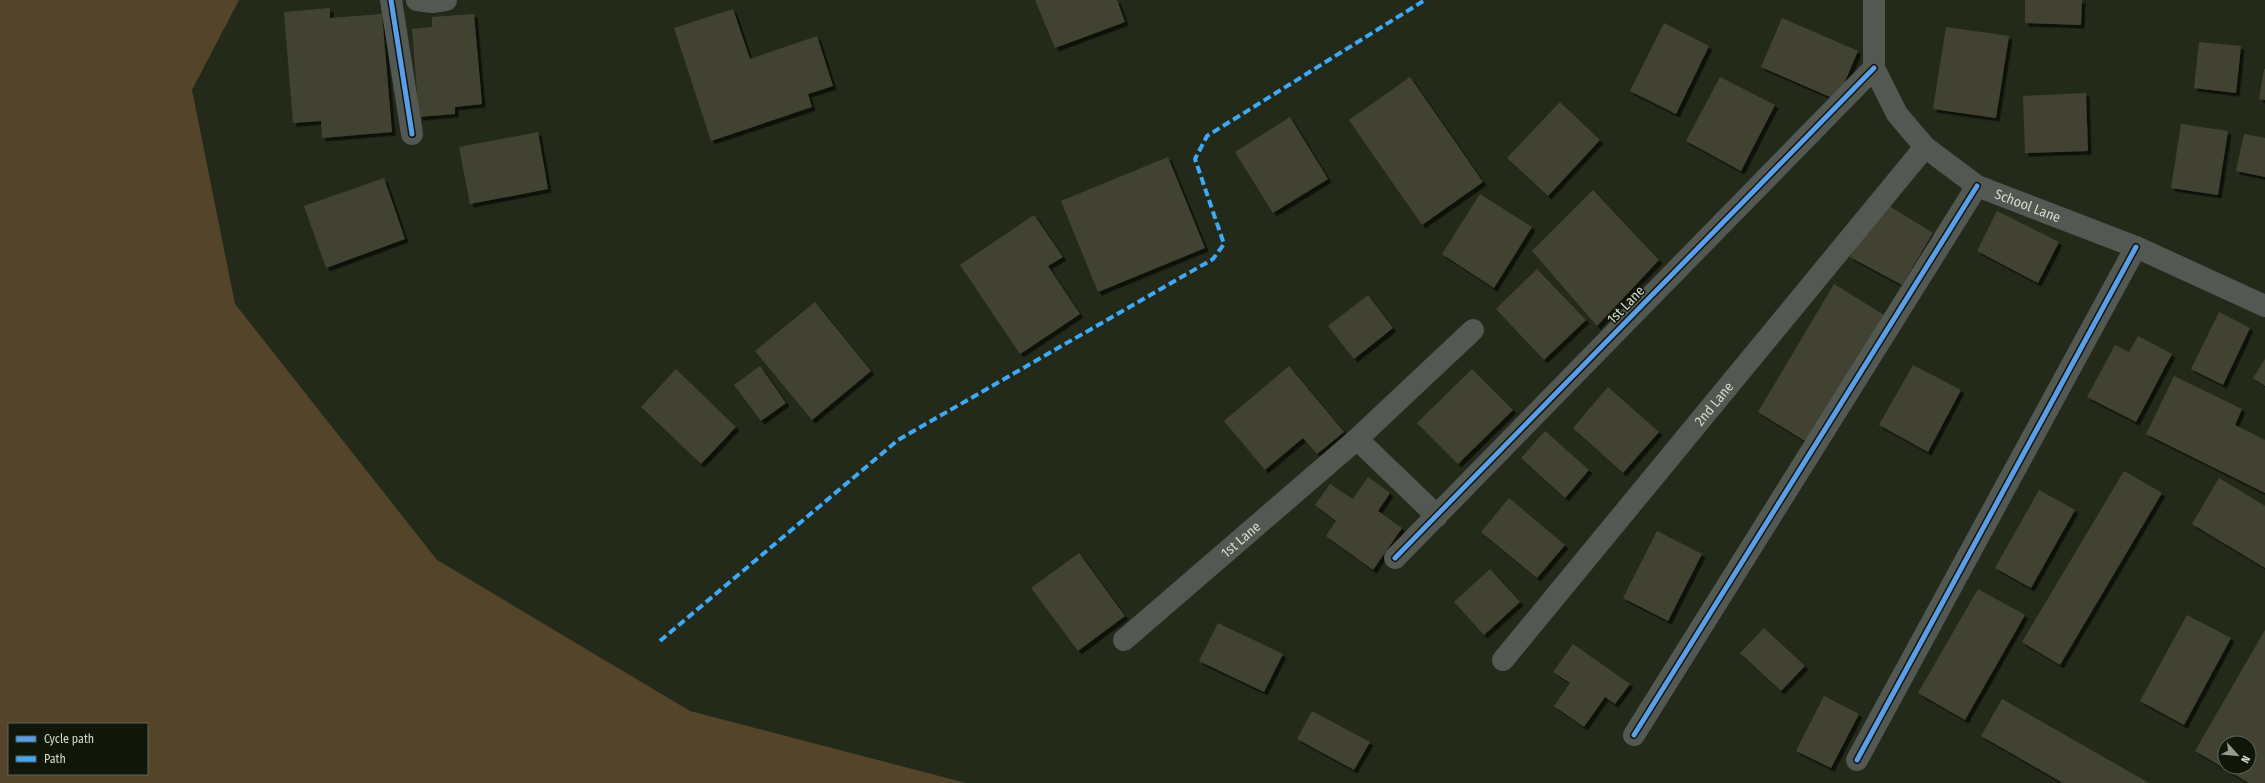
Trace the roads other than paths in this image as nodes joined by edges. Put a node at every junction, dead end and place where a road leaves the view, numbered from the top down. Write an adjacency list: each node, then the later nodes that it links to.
1 (391, 0): 6 (street)
2 (416, 0): 3 (street)
3 (446, 0)
4 (1874, 0): 5 (street, School Lane)
5 (1874, 68): 7 (street, School Lane); 13 (street, 1st Lane)
6 (412, 134)
7 (1925, 147): 8 (street, School Lane); 16 (street, 2nd Lane)
8 (1977, 186): 9 (street, School Lane); 17 (street)
9 (2136, 247): 10 (street, School Lane); 18 (street)
10 (2265, 306)
11 (1473, 330): 12 (street, 1st Lane)
12 (1357, 439): 13 (street); 15 (street, 1st Lane)
13 (1437, 516): 14 (street, 1st Lane)
14 (1395, 558)
15 (1124, 640)
16 (1503, 660)
17 (1634, 735)
18 (1857, 760)

